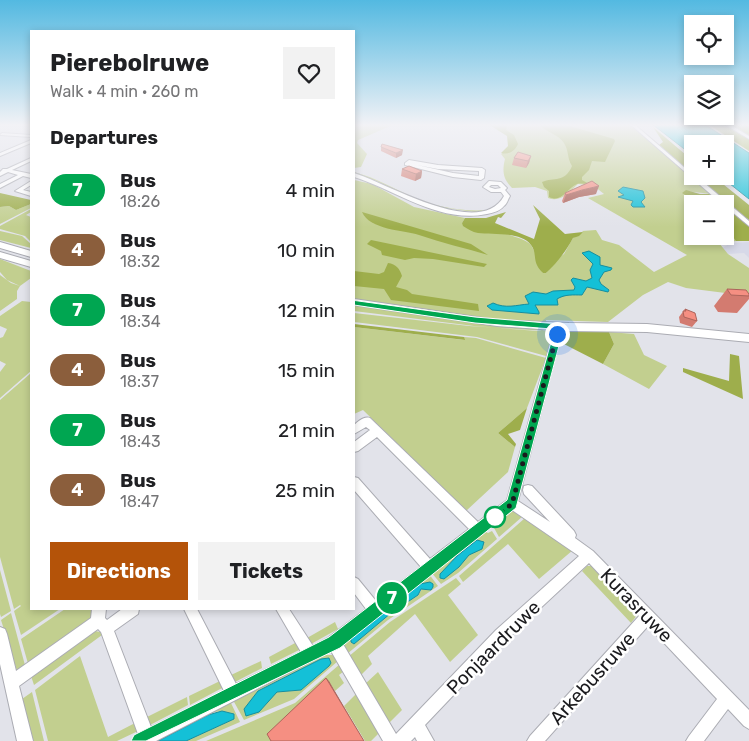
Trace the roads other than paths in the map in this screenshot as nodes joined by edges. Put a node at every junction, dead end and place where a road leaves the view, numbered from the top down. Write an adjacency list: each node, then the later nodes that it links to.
1 (673, 159): 4 (street)
2 (30, 160): 6 (street)
3 (408, 163): 3 (street)
4 (684, 168)
5 (0, 169): 6 (street)
6 (7, 171): 7 (street); 8 (street)
7 (0, 174)
8 (23, 174): 10 (street); 13 (street)
9 (355, 175): 14 (street)
10 (30, 176)
11 (30, 184): 15 (street)
12 (704, 185): 16 (street)
13 (0, 186)
14 (502, 190)
15 (30, 194)
16 (749, 224)
17 (0, 245): 18 (main road)
18 (30, 254)
19 (0, 255): 20 (main road)
20 (30, 264)
21 (355, 302): 22 (main road)
22 (556, 327): 23 (main road); 29 (street)
23 (749, 340)
24 (355, 429): 25 (street)
25 (377, 431): 26 (street); 30 (street)
26 (355, 447)
27 (355, 483): 33 (street)
28 (528, 490): 31 (street)
29 (512, 504): 30 (street); 31 (street, Kurasruwe)
30 (478, 530): 33 (street)
31 (568, 541): 32 (street, Kurasruwe)
32 (589, 555): 39 (street, Kurasruwe); 48 (street, Ponjaardruwe)
33 (430, 568): 38 (street)
34 (355, 584): 38 (street)
35 (129, 610): 40 (street)
36 (191, 610): 45 (street)
37 (283, 610): 43 (street)
38 (375, 611): 42 (street)
39 (648, 616): 46 (street, Kurasruwe); 54 (street, Arkebusruwe)
40 (102, 619): 44 (street); 49 (street)
41 (0, 634): 44 (street)
42 (334, 642): 43 (street); 51 (street)
43 (310, 654): 45 (street)
44 (11, 683): 50 (street)
45 (233, 694): 49 (street)
46 (727, 698): 47 (street, Kurasruwe); 55 (street)
47 (749, 720)
48 (416, 724): 52 (street, Ponjaardruwe); 53 (street)
49 (143, 739)
50 (25, 741)
51 (392, 741)
52 (400, 741)
53 (426, 741)
54 (536, 741)
55 (694, 741)

